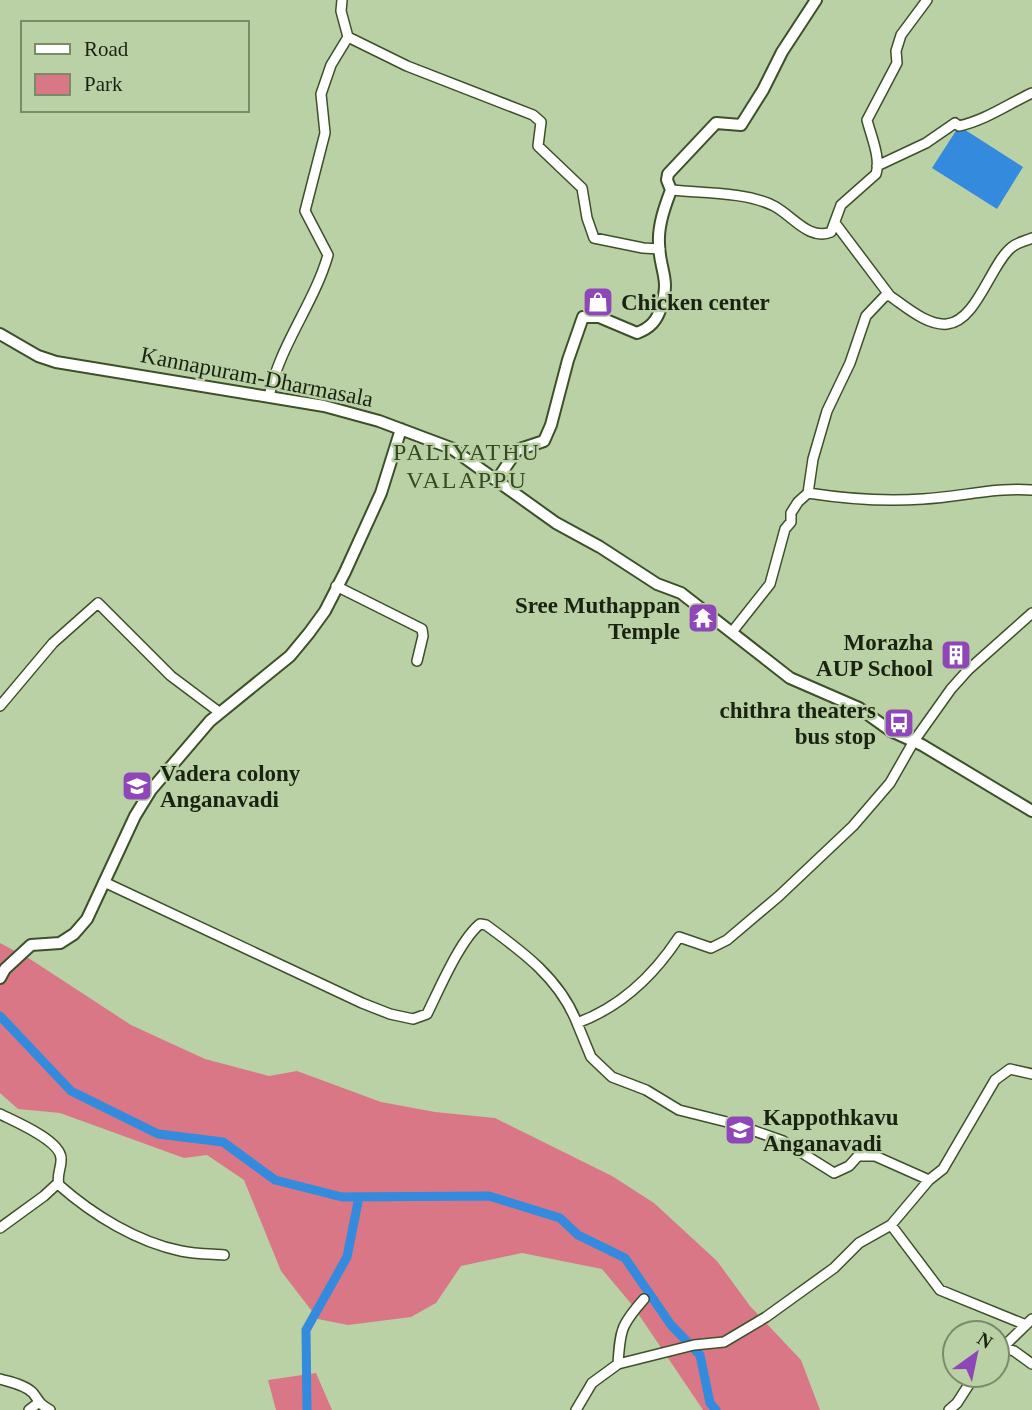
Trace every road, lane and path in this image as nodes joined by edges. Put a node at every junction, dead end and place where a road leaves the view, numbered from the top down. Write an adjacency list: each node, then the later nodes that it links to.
1 (342, 0): 4 (street)
2 (816, 0): 7 (main road)
3 (927, 0): 6 (street)
4 (348, 37): 10 (street); 13 (street)
5 (1032, 93): 6 (street)
6 (877, 166): 8 (street)
7 (671, 190): 8 (street); 10 (main road)
8 (835, 223): 11 (street)
9 (1032, 238): 11 (street)
10 (660, 249): 15 (main road)
11 (890, 296): 17 (street)
12 (0, 334): 13 (main road, Kannapuram-Dharmasala)
13 (270, 397): 14 (main road, Kannapuram-Dharmasala)
14 (401, 429): 15 (main road, Kannapuram-Dharmasala); 18 (main road)
15 (497, 480): 20 (main road, Kannapuram-Dharmasala)
16 (1032, 490): 17 (street)
17 (808, 493): 20 (street)
18 (336, 586): 21 (street); 23 (main road)
19 (1032, 613): 24 (street)
20 (732, 632): 24 (main road, Kannapuram-Dharmasala)
21 (417, 661)
22 (0, 706): 23 (street)
23 (219, 712): 26 (main road)
24 (914, 741): 25 (main road, Kannapuram-Dharmasala); 28 (street)
25 (1032, 811)
26 (104, 881): 27 (main road); 28 (street)
27 (0, 978)
28 (578, 1023): 31 (street)
29 (1032, 1074): 31 (street)
30 (0, 1114): 32 (street)
31 (929, 1180): 33 (street)
32 (58, 1183): 34 (street); 35 (street)
33 (891, 1225): 37 (street); 40 (street)
34 (0, 1228)
35 (224, 1255)
36 (644, 1299): 40 (street)
37 (1029, 1322): 38 (street)
38 (1011, 1339)
39 (1011, 1351): 41 (street)
40 (618, 1364): 47 (street)
41 (1032, 1364)
42 (0, 1379): 44 (street)
43 (966, 1389): 48 (street)
44 (38, 1403): 45 (street); 46 (street)
45 (29, 1410)
46 (50, 1410)
47 (576, 1410)
48 (949, 1410)

